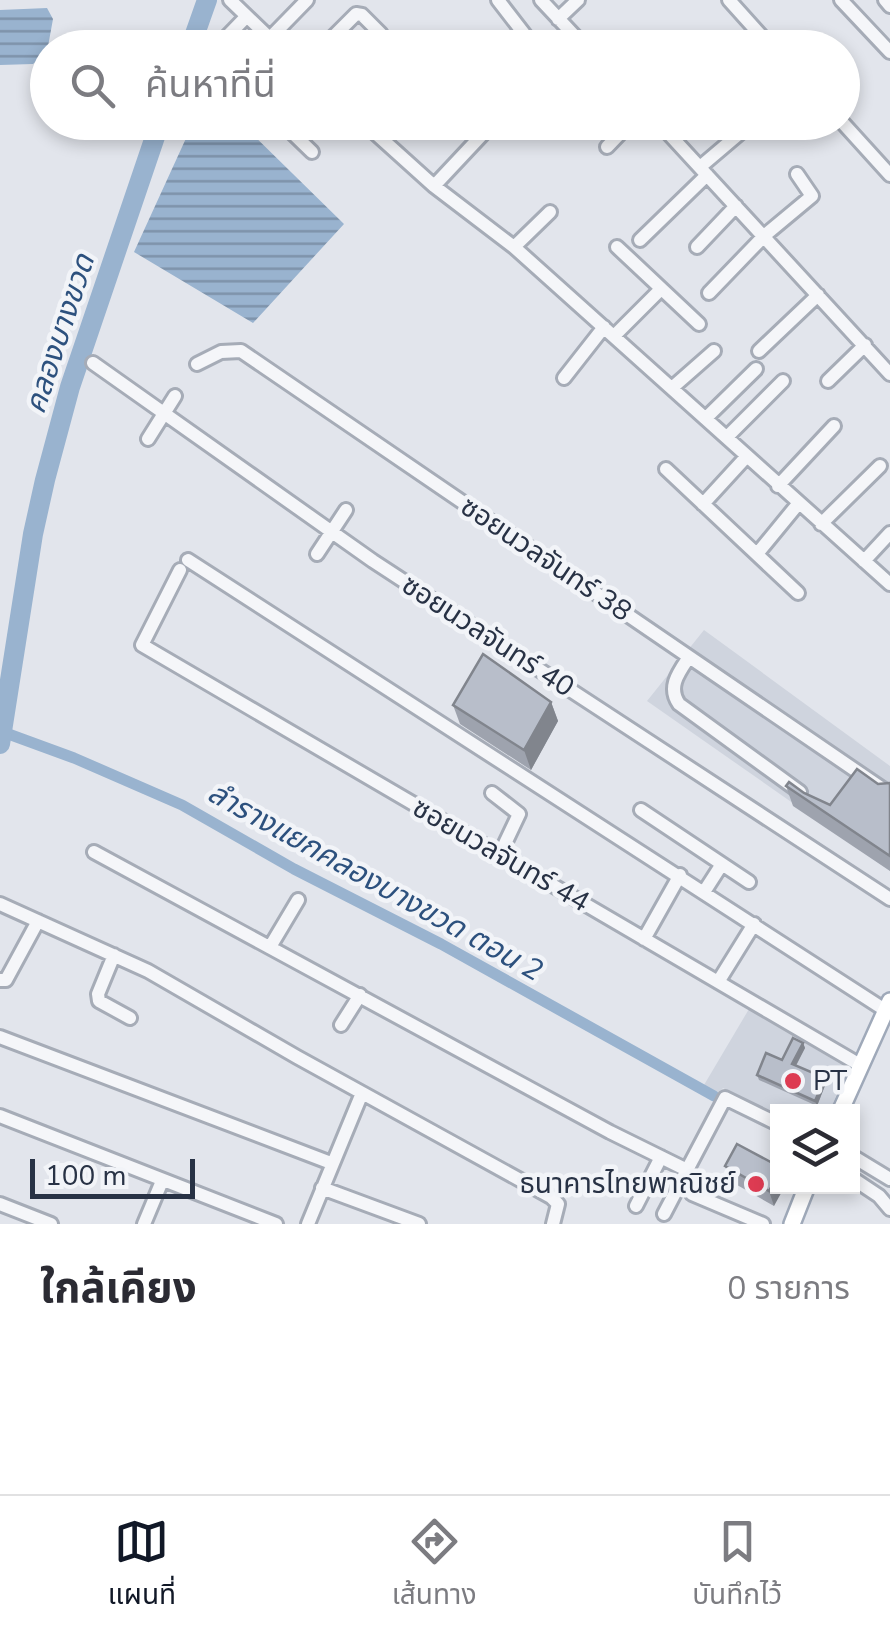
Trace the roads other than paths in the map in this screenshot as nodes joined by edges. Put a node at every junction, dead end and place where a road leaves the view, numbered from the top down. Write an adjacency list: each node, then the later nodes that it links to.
1 (230, 0): 10 (street)
2 (307, 0): 14 (street)
3 (498, 0): 17 (street)
4 (541, 0): 11 (street)
5 (578, 0): 11 (street)
6 (728, 0): 19 (street)
7 (841, 0): 20 (street)
8 (885, 0): 9 (street)
9 (890, 6)
10 (246, 18): 12 (street); 13 (street)
11 (558, 19): 18 (street)
12 (234, 30)
13 (260, 30)
14 (285, 30)
15 (340, 30): 16 (street)
16 (377, 30)
17 (521, 30)
18 (568, 30)
19 (756, 30)
20 (887, 43)
21 (300, 140): 29 (street)
22 (388, 140): 33 (street)
23 (477, 140): 33 (street)
24 (614, 140): 28 (street)
25 (675, 140): 30 (street)
26 (735, 140): 30 (street)
27 (858, 140): 32 (street)
28 (607, 147)
29 (312, 152)
30 (704, 171): 34 (street); 37 (street)
31 (796, 174): 36 (street)
32 (890, 175)
33 (434, 186): 38 (street)
34 (736, 206): 36 (street); 40 (street)
35 (550, 212): 38 (street)
36 (764, 236): 42 (street); 43 (street)
37 (640, 240)
38 (514, 247): 45 (street)
39 (617, 248): 41 (street)
40 (697, 248)
41 (660, 290): 44 (street); 45 (street)
42 (709, 293)
43 (818, 295): 46 (street); 48 (street)
44 (699, 324)
45 (609, 332): 53 (street); 56 (street)
46 (865, 346): 52 (street); 55 (street)
47 (714, 350): 56 (street)
48 (760, 350)
49 (93, 363): 58 (street, ซอยนวลจันทร์ 40)
50 (197, 364): 78 (street, ซอยนวลจันทร์ 38)
51 (756, 369): 59 (street)
52 (890, 374)
53 (564, 378)
54 (783, 381): 61 (street)
55 (828, 381)
56 (673, 387): 59 (street)
57 (175, 396): 58 (street)
58 (164, 414): 62 (street); 71 (street, ซอยนวลจันทร์ 40)
59 (707, 418): 61 (street)
60 (834, 426): 66 (street)
61 (727, 438): 63 (street)
62 (148, 440)
63 (747, 456): 66 (street); 67 (street)
64 (880, 466): 70 (street)
65 (666, 469): 67 (street)
66 (778, 486): 68 (street)
67 (703, 504): 74 (street)
68 (798, 504): 70 (street); 74 (street)
69 (346, 510): 71 (street)
70 (821, 524): 75 (street)
71 (332, 532): 73 (street); 92 (street, ซอยนวลจันทร์ 40)
72 (890, 533): 75 (street)
73 (318, 554)
74 (757, 554): 77 (street)
75 (864, 561): 76 (street)
76 (890, 584)
77 (798, 593)
78 (689, 657): 79 (street, ซอยนวลจันทร์ 38); 83 (street)
79 (862, 776): 80 (street); 82 (street, ซอยนวลจันทร์ 38)
80 (851, 788)
81 (492, 793): 86 (street)
82 (890, 794)
83 (815, 803)
84 (641, 810): 87 (street)
85 (94, 852): 97 (street)
86 (500, 854): 88 (street, ซอยนวลจันทร์ 44); 96 (street, ซอยนวลจันทร์ 44)
87 (722, 864): 89 (street); 90 (street)
88 (680, 876): 90 (street); 96 (street)
89 (749, 882)
90 (704, 892): 95 (street)
91 (298, 900): 97 (street)
92 (890, 900)
93 (0, 904): 94 (street)
94 (38, 921): 98 (street); 99 (street)
95 (754, 924): 100 (street); 102 (street)
96 (644, 939): 100 (street, ซอยนวลจันทร์ 44)
97 (270, 946): 101 (street)
98 (114, 955): 103 (street); 107 (street)
99 (0, 980)
100 (718, 982): 106 (street, ซอยนวลจันทร์ 44)
101 (360, 995): 104 (street); 111 (street)
102 (889, 1004): 106 (main road)
103 (130, 1018)
104 (342, 1025)
105 (0, 1038): 113 (street)
106 (860, 1065): 108 (main road)
107 (362, 1094): 113 (street); 130 (street)
108 (843, 1104)
109 (0, 1116): 116 (street)
110 (770, 1120): 114 (street)
111 (661, 1157): 114 (street); 122 (street)
112 (860, 1161): 115 (street)
113 (332, 1164): 118 (street)
114 (687, 1170): 124 (street)
115 (890, 1180)
116 (162, 1181): 126 (street); 127 (street)
117 (860, 1183): 123 (street)
118 (322, 1188): 128 (street); 129 (street)
119 (692, 1194): 131 (street)
120 (804, 1194): 132 (main road)
121 (0, 1204): 125 (street)
122 (636, 1206)
123 (890, 1209)
124 (664, 1214)
125 (51, 1224)
126 (144, 1224)
127 (276, 1224)
128 (308, 1224)
129 (419, 1224)
130 (553, 1224)
131 (763, 1224)
132 (792, 1224)

